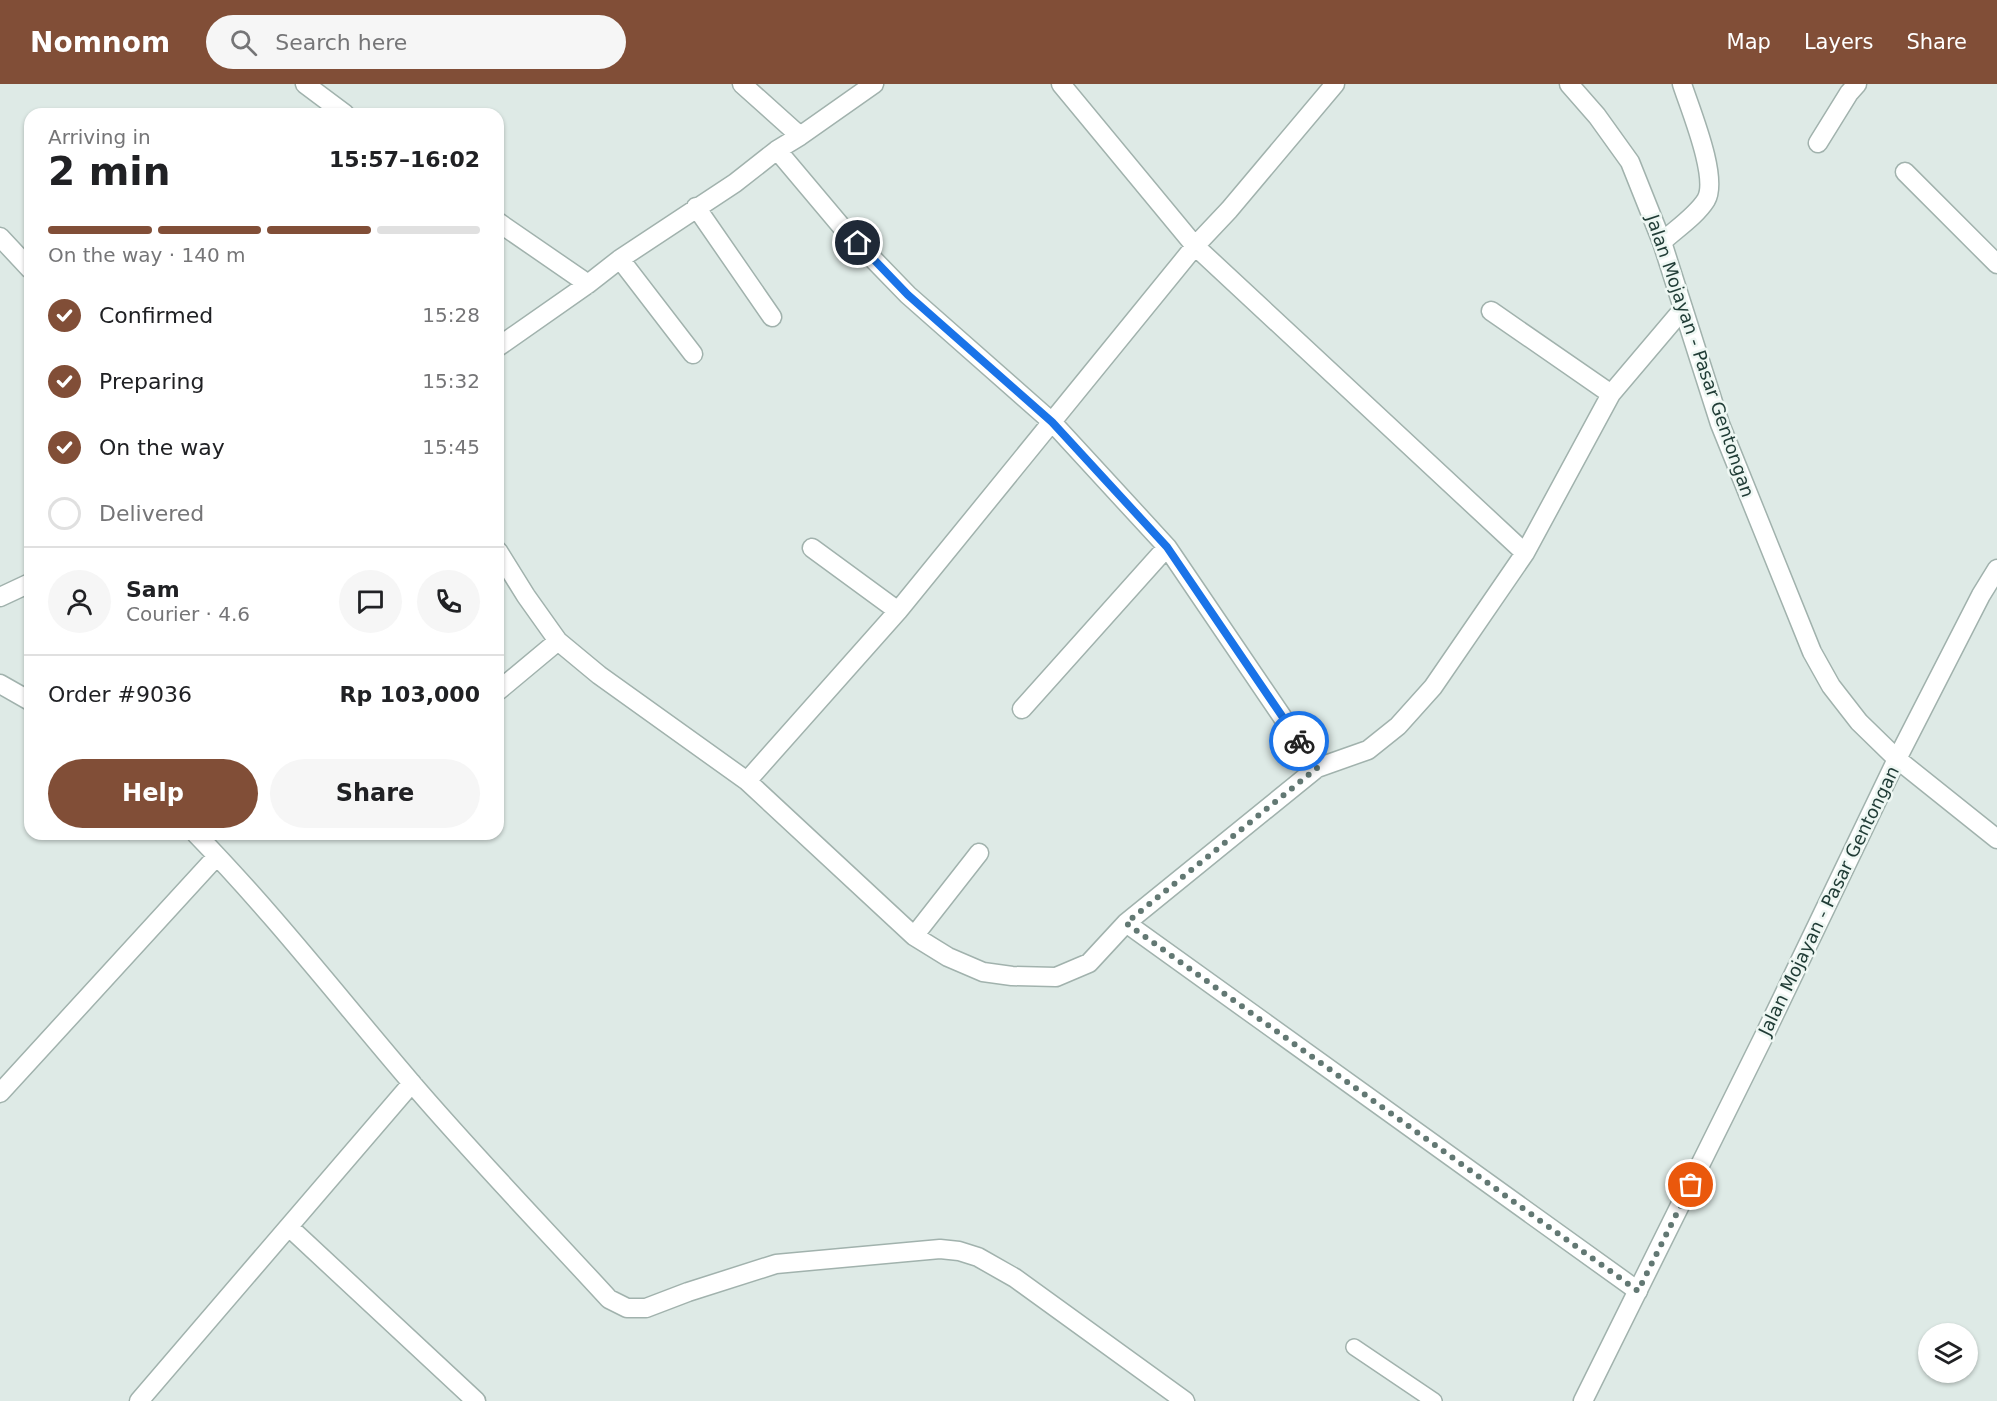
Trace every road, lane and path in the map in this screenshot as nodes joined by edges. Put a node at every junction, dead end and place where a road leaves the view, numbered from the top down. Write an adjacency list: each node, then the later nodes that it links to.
1 (305, 84): 9 (street)
2 (742, 84): 10 (street)
3 (874, 84): 10 (street)
4 (1061, 84): 18 (street)
5 (1335, 84): 18 (street)
6 (1569, 84): 17 (street, Jalan Mojayan - Pasar Gentongan)
7 (1682, 84): 17 (street)
8 (1857, 84): 11 (street)
9 (337, 108)
10 (800, 136): 12 (street)
11 (1818, 143)
12 (777, 150): 14 (street); 29 (street)
13 (1905, 172): 19 (street)
14 (696, 207): 20 (street); 25 (street)
15 (504, 226): 22 (street)
16 (0, 237): 21 (street)
17 (1662, 242): 23 (street, Jalan Mojayan - Pasar Gentongan)
18 (1195, 246): 29 (street); 32 (street)
19 (1994, 254)
20 (620, 259): 22 (street); 27 (street)
21 (24, 263)
22 (588, 285): 26 (street)
23 (1683, 309): 28 (street); 44 (street, Jalan Mojayan - Pasar Gentongan)
24 (1491, 311): 28 (street)
25 (772, 317)
26 (504, 343)
27 (693, 354)
28 (1611, 394): 32 (street)
29 (1052, 422): 30 (street); 38 (street)
30 (1167, 547): 43 (street); 45 (street)
31 (812, 548): 38 (street)
32 (1525, 553): 45 (street)
33 (504, 561): 39 (street)
34 (1997, 569): 37 (street)
35 (24, 585): 36 (street)
36 (0, 597)
37 (1989, 598): 44 (street)
38 (898, 610): 46 (street)
39 (558, 641): 41 (street); 46 (street)
40 (0, 684): 42 (street)
41 (504, 686)
42 (24, 698)
43 (1022, 709)
44 (1897, 759): 47 (street); 56 (street, Jalan Mojayan - Pasar Gentongan)
45 (1317, 768): 51 (street)
46 (747, 781): 52 (street)
47 (1997, 839)
48 (202, 840): 50 (street)
49 (979, 852): 52 (street)
50 (217, 856): 53 (street); 54 (street)
51 (1126, 923): 52 (street); 56 (street)
52 (914, 936)
53 (412, 1083): 55 (street); 58 (street)
54 (0, 1093)
55 (289, 1227): 59 (street); 60 (street)
56 (1638, 1291): 62 (street, Jalan Mojayan - Pasar Gentongan)
57 (1354, 1347): 61 (lane)
58 (1182, 1400)
59 (139, 1401)
60 (476, 1401)
61 (1434, 1401)
62 (1583, 1401)

